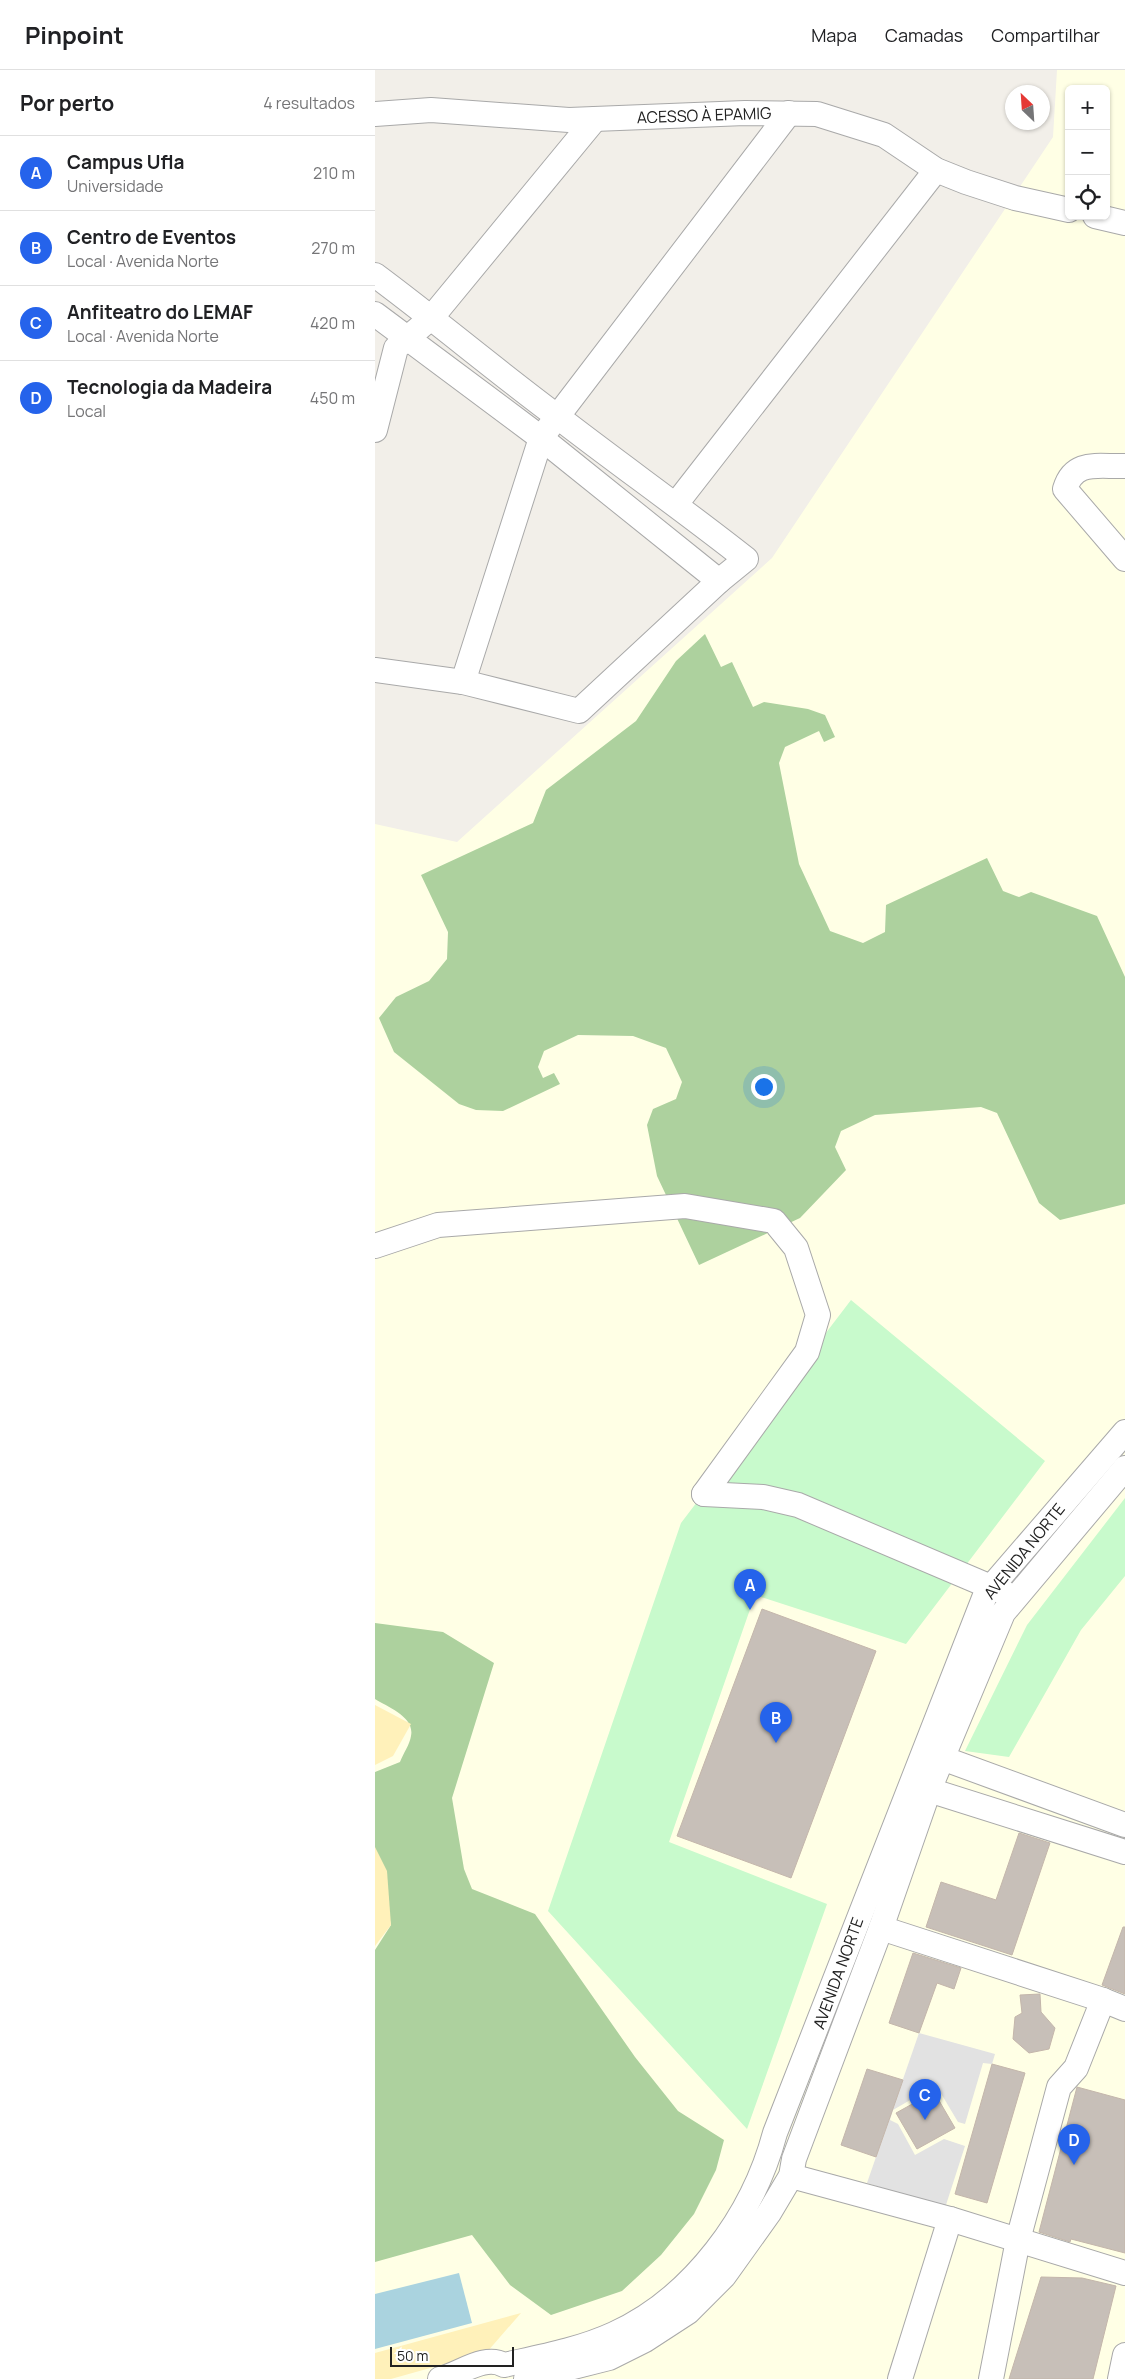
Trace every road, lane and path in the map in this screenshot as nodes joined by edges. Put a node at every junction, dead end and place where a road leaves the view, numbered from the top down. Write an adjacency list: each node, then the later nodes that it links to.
1 (789, 113): 3 (street, ACESSO À EPAMIG); 4 (street, ACESSO À EPAMIG); 12 (street)
2 (375, 114): 3 (street, ACESSO À EPAMIG)
3 (595, 119): 10 (street)
4 (936, 170): 5 (street, ACESSO À EPAMIG); 16 (street)
5 (1065, 209)
6 (1110, 220): 7 (street)
7 (1125, 223)
8 (375, 275): 10 (street)
9 (375, 314): 11 (street)
10 (432, 317): 11 (street); 12 (street)
11 (408, 338): 13 (street); 14 (street)
12 (557, 417): 14 (street); 16 (street)
13 (375, 430)
14 (541, 438): 18 (street); 20 (street)
15 (1125, 466): 17 (street)
16 (676, 504): 18 (street)
17 (1125, 559)
18 (719, 581): 20 (street)
19 (375, 671): 20 (street)
20 (463, 682)
21 (375, 1246): 24 (street)
22 (1125, 1432): 24 (street, AVENIDA NORTE)
23 (1125, 1468): 25 (street, AVENIDA NORTE)
24 (991, 1587): 25 (street); 35 (street, AVENIDA NORTE)
25 (1016, 1597): 26 (street, AVENIDA NORTE)
26 (942, 1758): 27 (street, AVENIDA NORTE); 28 (street)
27 (929, 1790): 30 (street); 32 (street, AVENIDA NORTE)
28 (1102, 1817): 29 (street); 30 (street)
29 (1125, 1825)
30 (1095, 1842): 31 (street)
31 (1125, 1852)
32 (881, 1928): 33 (street); 36 (street, AVENIDA NORTE)
33 (1103, 2000): 34 (street); 39 (street)
34 (1125, 2009)
35 (769, 2156): 36 (street); 37 (street, AVENIDA NORTE)
36 (789, 2174): 37 (street); 38 (street); 45 (street, AVENIDA NORTE)
37 (759, 2179): 42 (street, AVENIDA NORTE)
38 (950, 2219): 39 (street); 46 (street)
39 (1017, 2240): 40 (street); 47 (street)
40 (1125, 2273)
41 (1125, 2355): 48 (street)
42 (504, 2372): 43 (street, AVENIDA NORTE)
43 (471, 2373): 44 (street, AVENIDA NORTE)
44 (440, 2379)
45 (526, 2379)
46 (900, 2379)
47 (991, 2379)
48 (1120, 2379)

